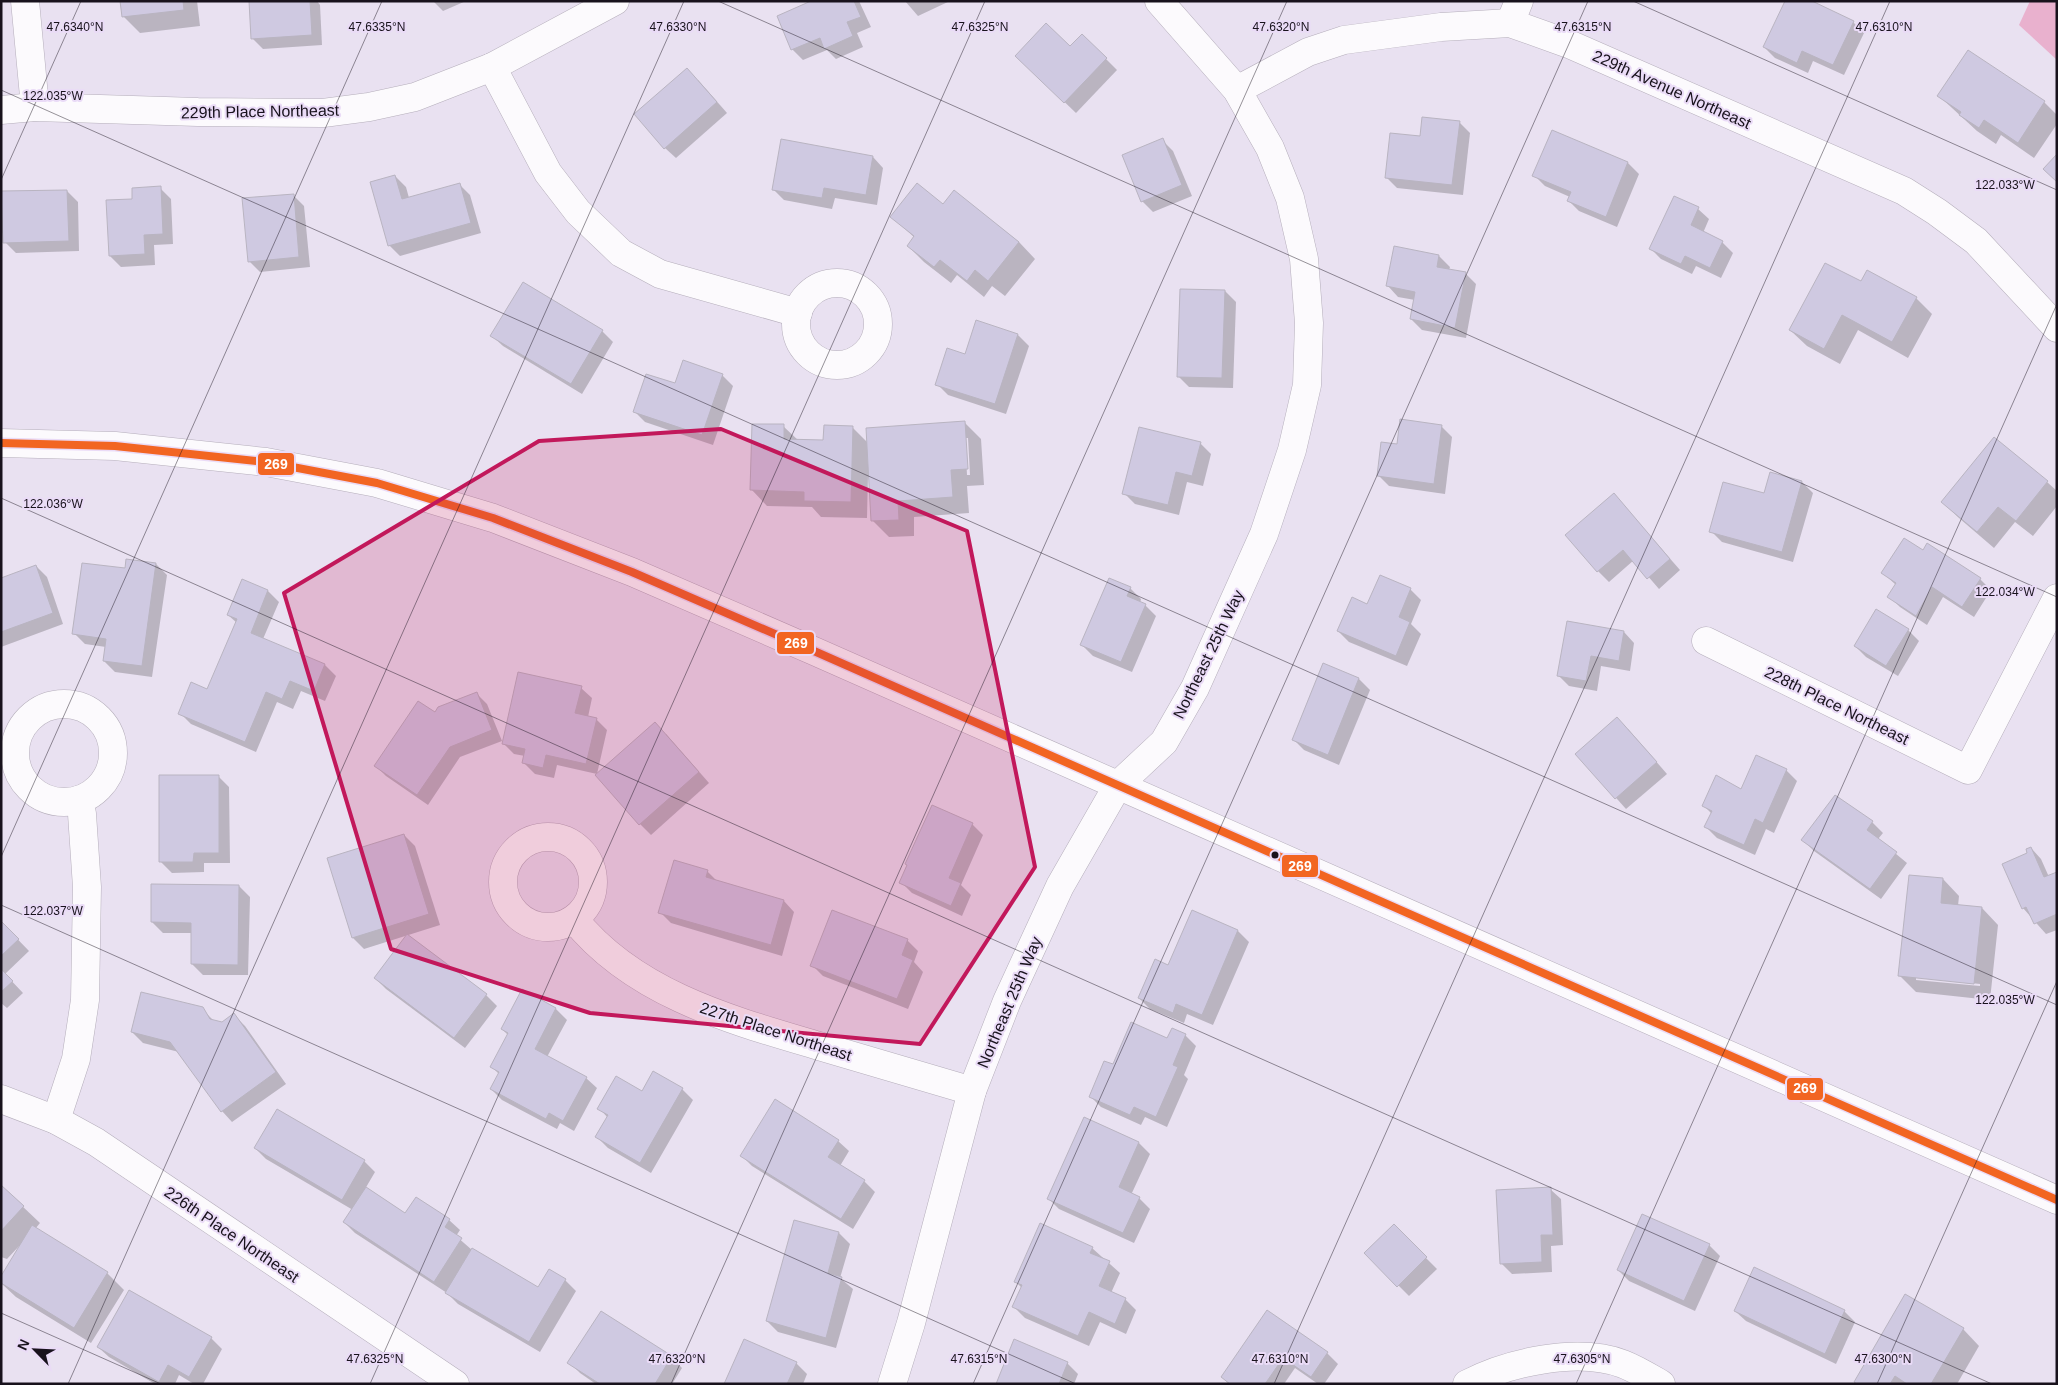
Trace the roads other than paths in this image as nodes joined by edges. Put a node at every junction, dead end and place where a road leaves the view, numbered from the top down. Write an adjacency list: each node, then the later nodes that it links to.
1 (25, 1): 7 (street)
2 (615, 1): 5 (street, 229th Place Northeast)
3 (1159, 1): 6 (street, Northeast 25th Way)
4 (1515, 12): 6 (street, 229th Avenue Northeast); 10 (street, 229th Avenue Northeast)
5 (492, 67): 7 (street, 229th Place Northeast); 9 (street)
6 (1237, 90): 14 (street, Northeast 25th Way)
7 (35, 107): 8 (street, 229th Place Northeast)
8 (1, 110)
9 (798, 313)
10 (2057, 328)
11 (1, 444): 14 (street)
12 (2057, 598): 13 (street, 228th Place Northeast)
13 (1706, 641)
14 (1118, 785): 17 (street, Northeast 25th Way); 20 (street)
15 (79, 800): 19 (street)
16 (574, 919): 17 (street, 227th Place Northeast)
17 (972, 1091): 22 (street, Northeast 25th Way)
18 (1, 1099): 19 (street, 226th Place Northeast)
19 (56, 1120): 21 (street, 226th Place Northeast)
20 (2057, 1200)
21 (455, 1384)
22 (892, 1384)
23 (1467, 1384): 24 (street)
24 (1661, 1384)

